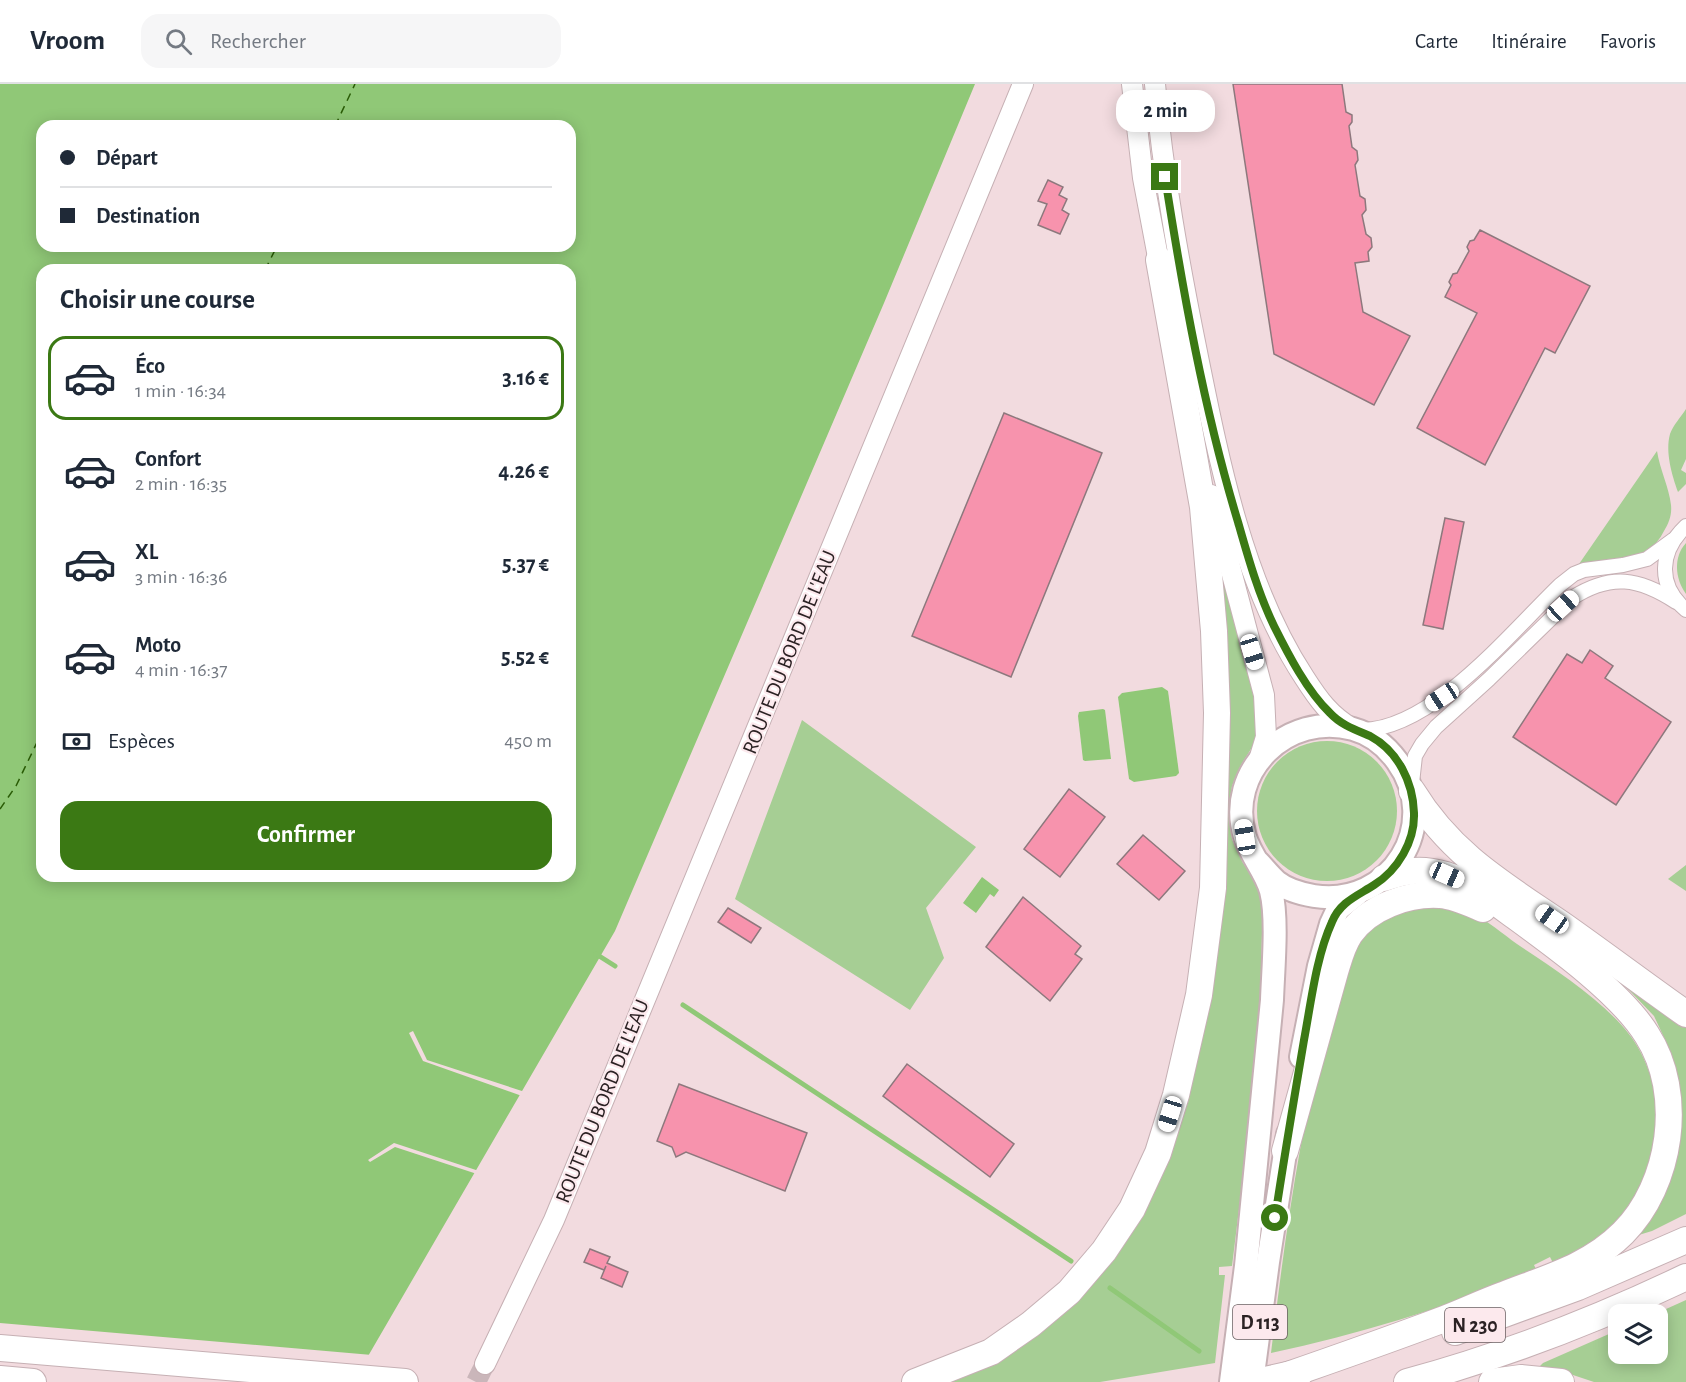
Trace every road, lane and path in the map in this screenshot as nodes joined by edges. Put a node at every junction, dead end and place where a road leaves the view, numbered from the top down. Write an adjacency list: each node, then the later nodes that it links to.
1 (1023, 84): 23 (street, ROUTE DU BORD DE L'EAU)
2 (1132, 84): 6 (street)
3 (1155, 84): 5 (street)
4 (1164, 84): 5 (street)
5 (1157, 113): 10 (street)
6 (1159, 260): 11 (street); 28 (highway)
7 (1686, 526): 8 (street)
8 (1673, 540): 9 (street); 10 (street)
9 (1681, 606): 12 (street)
10 (1355, 730): 11 (main road); 12 (main road)
11 (1259, 760): 13 (main road)
12 (1412, 791): 14 (main road); 17 (highway)
13 (1258, 862): 15 (main road); 20 (main road, D 113)
14 (1384, 878): 15 (main road); 16 (highway)
15 (1357, 894): 18 (main road, D 113)
16 (1605, 989): 18 (highway); 24 (highway)
17 (1686, 1014)
18 (1285, 1151): 20 (main road, D 113)
19 (1686, 1240): 24 (highway, N 230)
20 (1257, 1264): 29 (main road, D 113); 30 (main road, D 113)
21 (1686, 1277): 31 (highway, N 230)
22 (0, 1348): 27 (highway)
23 (485, 1364)
24 (1285, 1376): 30 (highway, N 230)
25 (0, 1379): 26 (highway)
26 (33, 1382)
27 (405, 1382)
28 (915, 1382)
29 (1231, 1382)
30 (1254, 1382)
31 (1407, 1382)
32 (1492, 1382): 33 (highway)
33 (1561, 1382)

